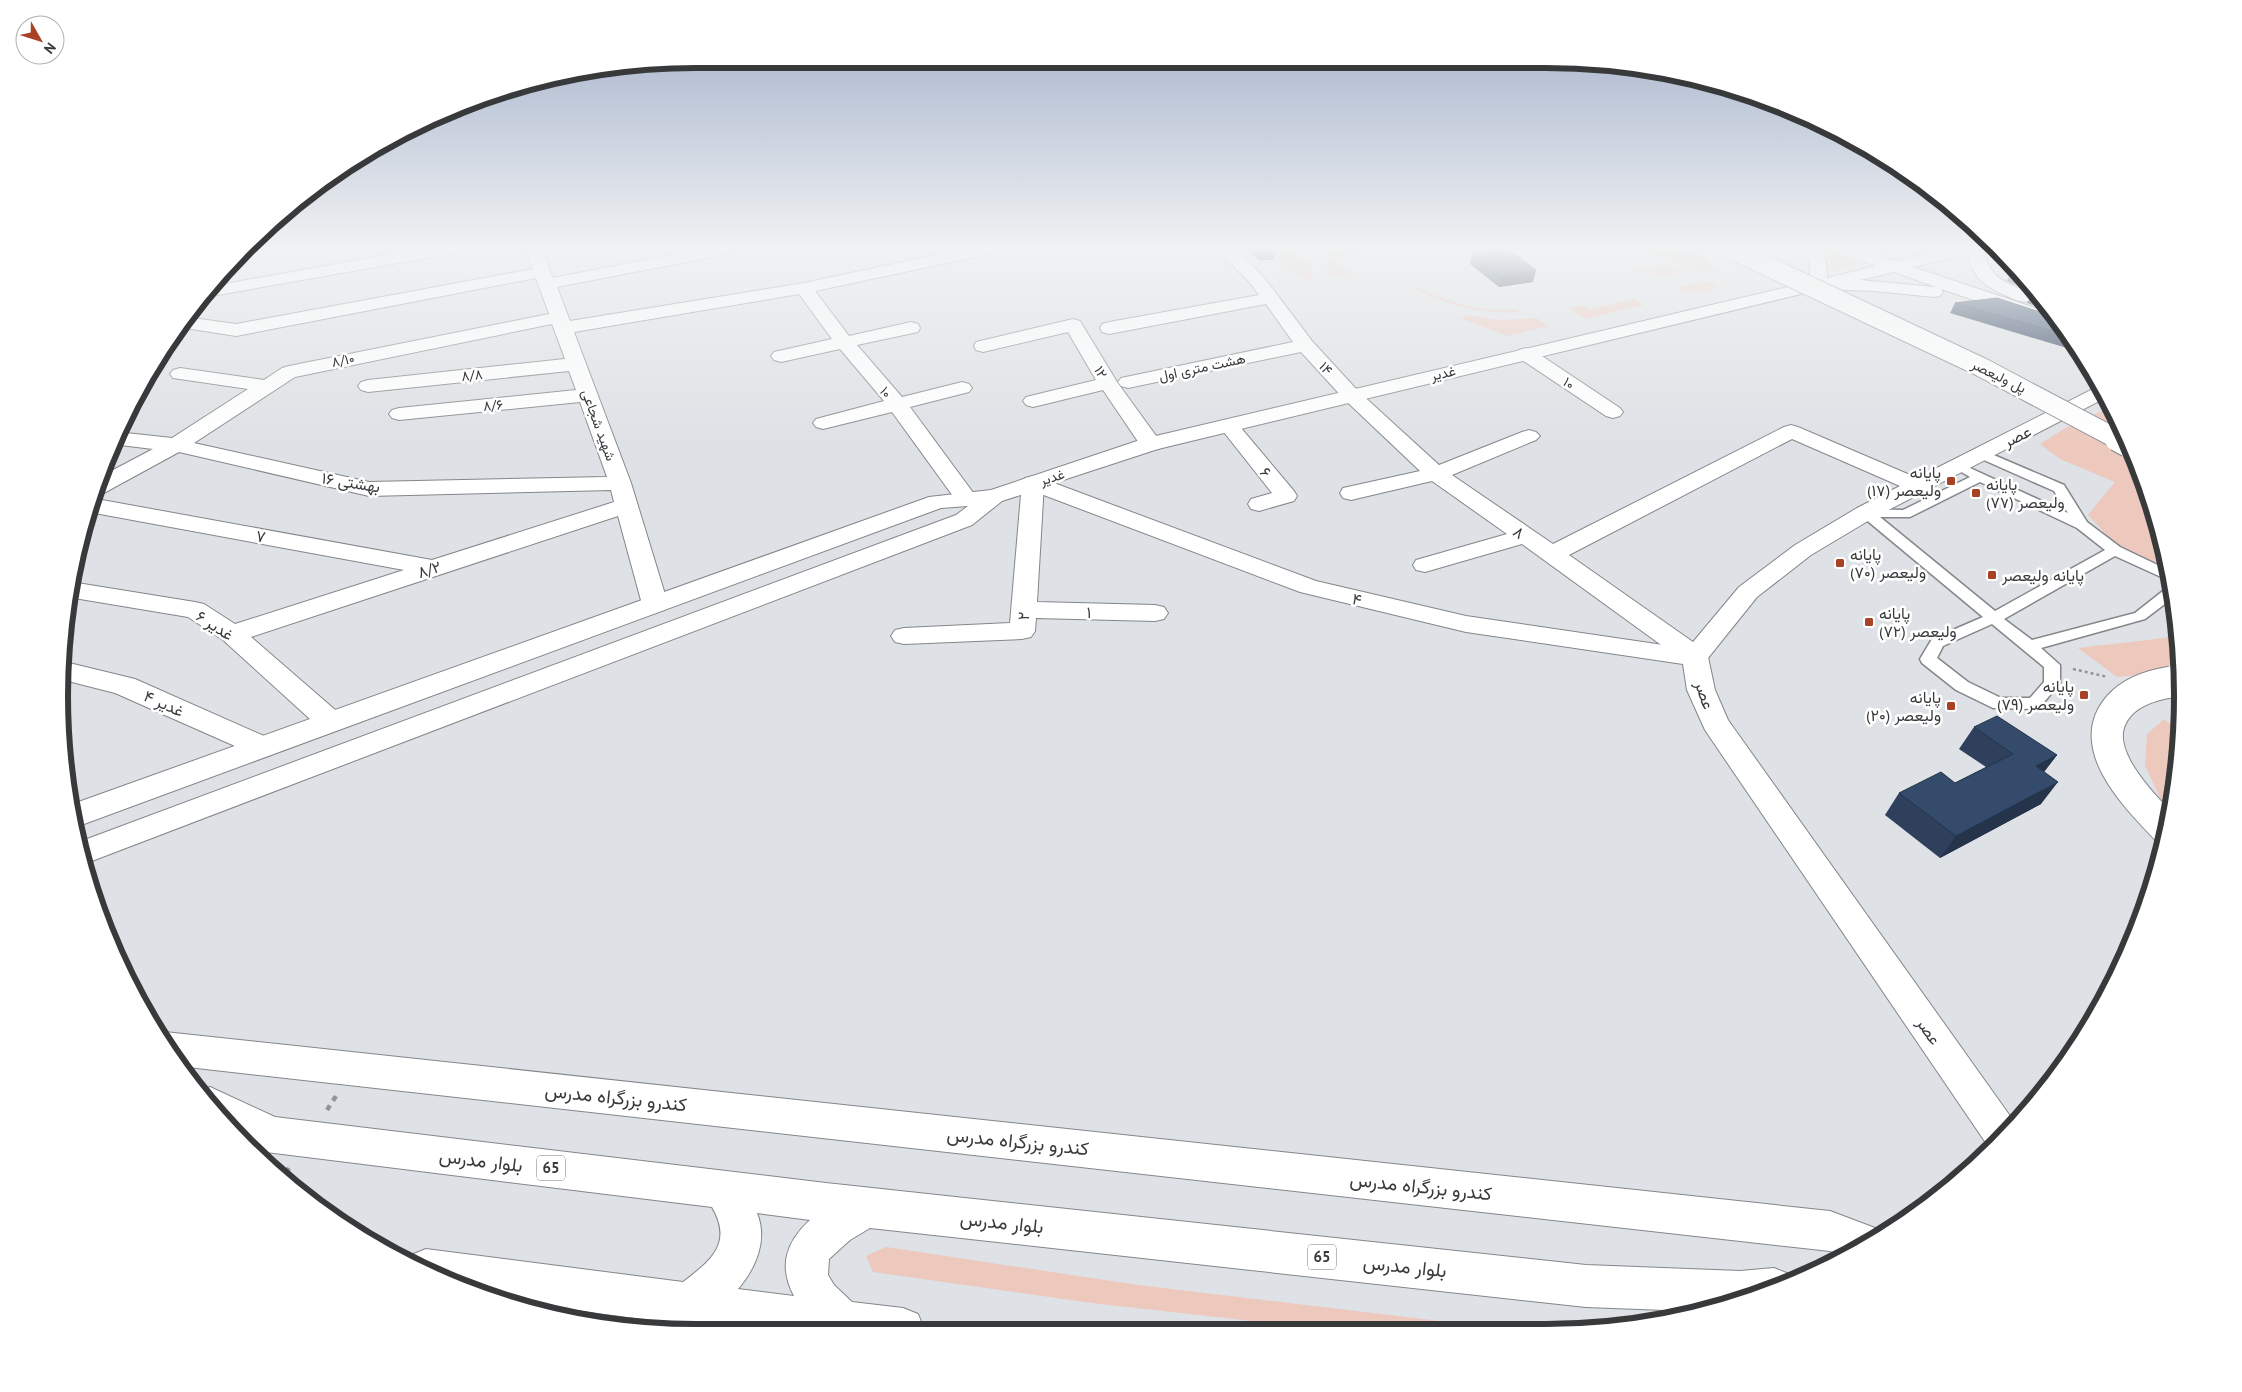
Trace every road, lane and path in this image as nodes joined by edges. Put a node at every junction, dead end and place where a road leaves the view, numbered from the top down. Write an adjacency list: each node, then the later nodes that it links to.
1 (331, 314): 13 (street)
2 (558, 314): 12 (street, شهید شجاعی)
3 (618, 314): 12 (street, ۸/۱۰)
4 (823, 314): 16 (street, ۱۰)
5 (1185, 314): 15 (street)
6 (1283, 314): 17 (street, ۱۴)
7 (1693, 314): 19 (street, غدیر)
8 (1869, 314): 40 (street, پل ولیعصر, bridge)
9 (1899, 314): 30 (street, پل ولیعصر)
10 (2032, 314): 11 (street)
11 (2049, 319)
12 (561, 322): 21 (street, شهید شجاعی); 25 (street, ۸/۱۰)
13 (190, 323)
14 (911, 328): 16 (street)
15 (1109, 328)
16 (844, 342): 20 (street); 33 (street, ۱۰)
17 (1305, 345): 23 (street, هشت متری اول); 29 (street, ۱۴)
18 (983, 346): 24 (street, ۱۲)
19 (1526, 354): 29 (street, غدیر); 34 (street, ۱۰)
20 (781, 356)
21 (576, 364): 26 (street, ۸/۸); 28 (street, شهید شجاعی)
22 (180, 374): 25 (street)
23 (1128, 382)
24 (1108, 384): 31 (street); 41 (street, ۱۲)
25 (266, 386): 42 (street, ۸/۱۰)
26 (368, 386)
27 (962, 388): 33 (street)
28 (588, 395): 35 (street, ۸/۶); 51 (street, شهید شجاعی)
29 (1351, 396): 37 (street, غدیر); 45 (street, ۸)
30 (2100, 399)
31 (1033, 400)
32 (2101, 402): 43 (street, عصر)
33 (897, 404): 36 (street); 53 (street, ۱۰)
34 (1613, 412)
35 (399, 414)
36 (823, 423)
37 (1229, 426): 41 (street, غدیر); 54 (street, ۶)
38 (1529, 436): 45 (street)
39 (122, 439): 42 (street, ۱۶ بهشتی)
40 (2120, 441)
41 (1150, 444): 48 (street, غدیر)
42 (176, 445): 47 (street, ۸/۱۰); 51 (street, ۱۶ بهشتی)
43 (1982, 454): 44 (street, عصر); 57 (lane)
44 (1957, 466): 46 (lane); 49 (street, عصر)
45 (1436, 474): 50 (street); 58 (street, ۸)
46 (1980, 477): 56 (lane); 57 (lane)
47 (105, 483)
48 (1033, 483): 52 (street, غدیر); 67 (street, ۲); 73 (street, ۴)
49 (1918, 486): 56 (street, عصر); 60 (street)
50 (1351, 492)
51 (624, 494): 62 (street, ۸/۲); 66 (street, شهید شجاعی)
52 (994, 496): 53 (street); 80 (street)
53 (966, 498): 66 (street)
54 (1259, 504)
55 (97, 506): 62 (street, ۷)
56 (1865, 513): 69 (lane); 73 (street, عصر)
57 (2082, 525): 59 (lane)
58 (1525, 536): 60 (street, ۸); 61 (street)
59 (2115, 550): 63 (lane); 69 (lane)
60 (1552, 554): 73 (street, ۸)
61 (1425, 565)
62 (433, 568): 70 (street, ۸/۲)
63 (2162, 573)
64 (77, 591): 70 (street, غدیر ۶)
65 (2166, 596): 72 (lane)
66 (655, 604): 76 (street)
67 (1023, 610): 68 (street, ۱); 71 (street, ۲)
68 (1155, 613)
69 (1994, 618): 72 (lane); 72 (lane)
70 (232, 634): 76 (street, غدیر ۶)
71 (904, 636)
72 (2030, 646)
73 (1695, 657): 84 (street, عصر)
74 (68, 676): 77 (street, غدیر ۴)
75 (2174, 683): 79 (street, bridge)
76 (331, 722): 77 (street)
77 (263, 747): 78 (street)
78 (79, 812)
79 (2161, 823)
80 (87, 852)
81 (176, 1049): 88 (street, کندرو بزرگراه مدرس)
82 (223, 1110): 85 (street)
83 (244, 1131): 85 (street, بلوار مدرس / 65)
84 (1999, 1131)
85 (276, 1135): 86 (street, بلوار مدرس / 65)
86 (724, 1188): 87 (street, بلوار مدرس / 65); 91 (street)
87 (870, 1207): 90 (street, بلوار مدرس / 65); 92 (street)
88 (1858, 1241)
89 (445, 1272): 91 (street)
90 (1747, 1291)
91 (690, 1303): 92 (street)
92 (843, 1323): 93 (street)
93 (853, 1324)

